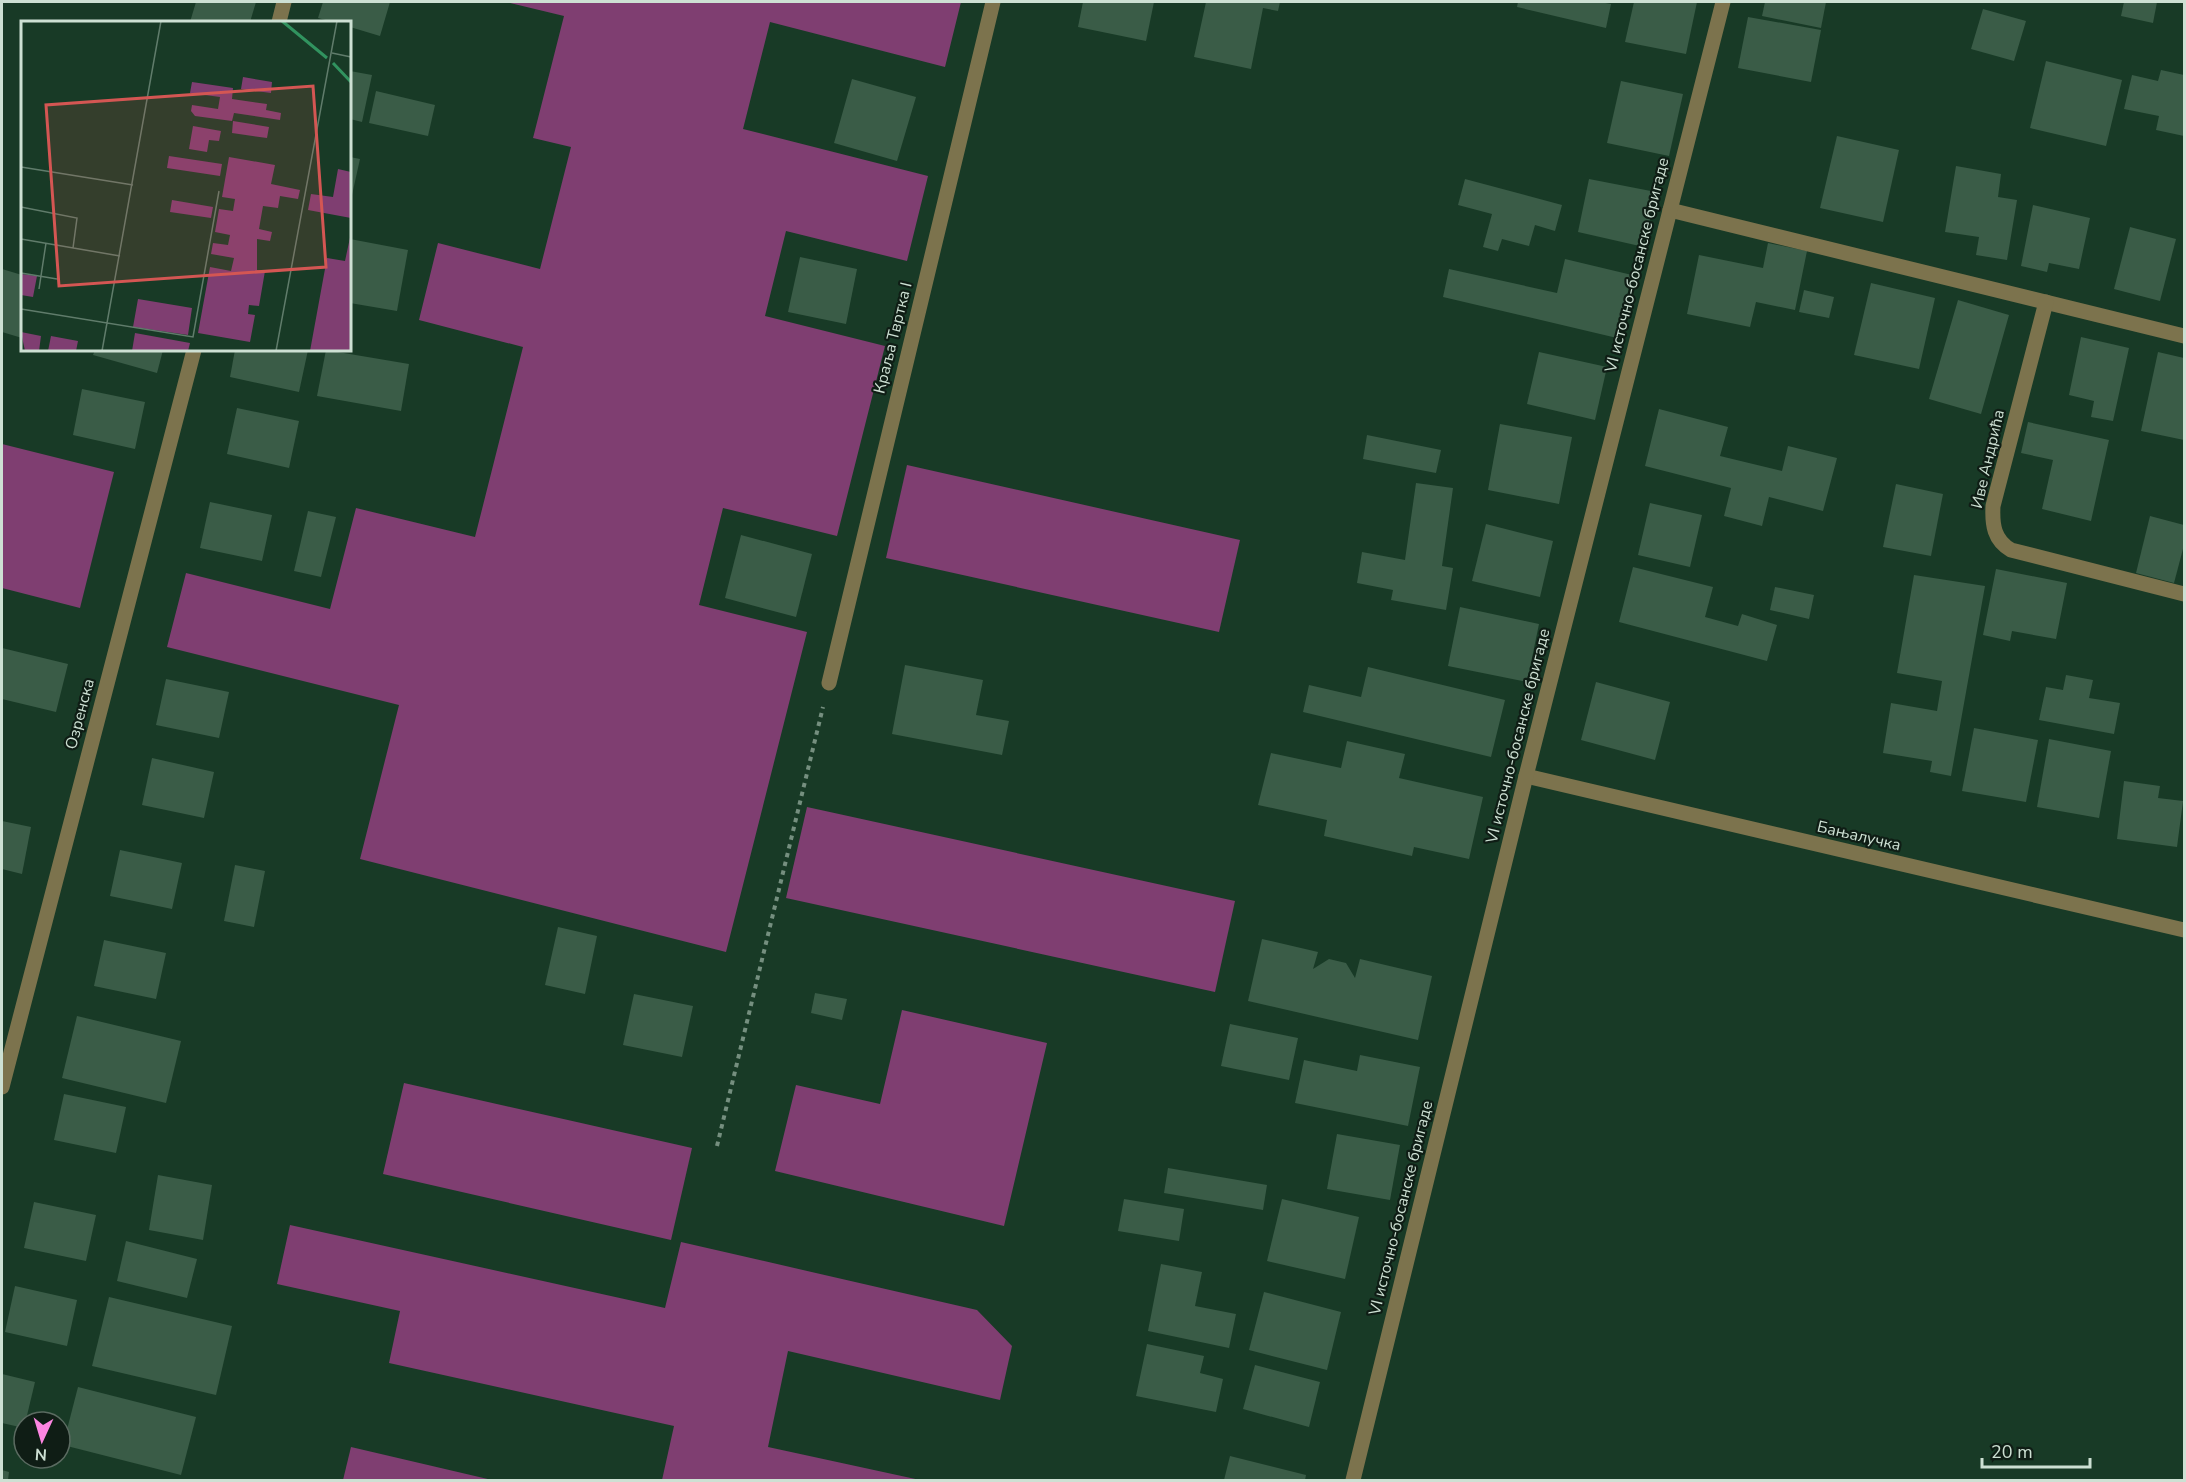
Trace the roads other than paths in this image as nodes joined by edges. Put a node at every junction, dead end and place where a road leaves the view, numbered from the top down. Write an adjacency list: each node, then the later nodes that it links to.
1 (284, 2): 4 (street)
2 (993, 2): 10 (street, Краља Твртка I)
3 (1723, 2): 5 (street, VI источно-босанске бригаде)
4 (279, 21)
5 (1670, 210): 6 (street); 11 (street, VI источно-босанске бригаде)
6 (2046, 302): 7 (street); 9 (street, Иве Андрића)
7 (2184, 336)
8 (194, 351): 13 (street, Озренска)
9 (2184, 594)
10 (829, 683)
11 (1526, 776): 12 (street, Бањалучка); 14 (street, VI источно-босанске бригаде)
12 (2184, 930)
13 (2, 1087)
14 (1353, 1480)

